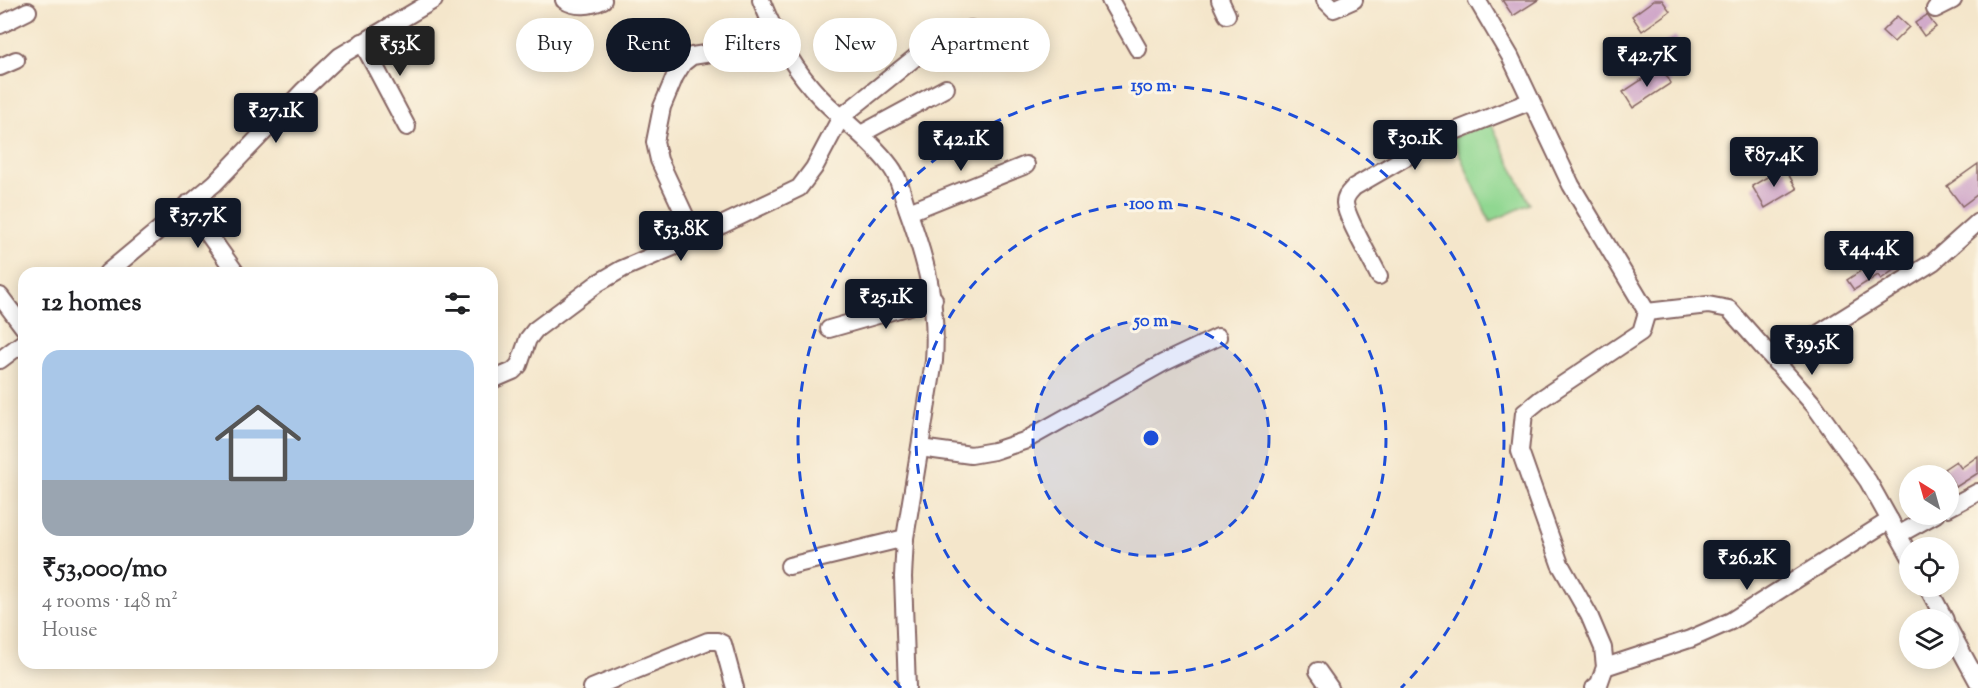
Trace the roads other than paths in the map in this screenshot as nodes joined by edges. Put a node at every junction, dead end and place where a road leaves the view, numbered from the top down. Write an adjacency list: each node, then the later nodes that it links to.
1 (564, 0): 2 (street)
2 (603, 0)
3 (761, 0): 12 (street)
4 (1110, 0): 15 (street)
5 (1325, 0): 6 (street)
6 (1354, 0)
7 (1953, 0): 10 (street)
8 (425, 3): 14 (street)
9 (1485, 3): 22 (street)
10 (1935, 9)
11 (28, 11): 13 (street)
12 (768, 18)
13 (0, 25)
14 (362, 42): 24 (street); 27 (street)
15 (1138, 49)
16 (703, 54): 30 (street)
17 (16, 60): 19 (street)
18 (909, 62): 23 (street)
19 (0, 68)
20 (800, 72): 23 (street)
21 (946, 88): 25 (street)
22 (1531, 101): 33 (street); 36 (street)
23 (841, 117): 25 (street); 30 (street)
24 (407, 127)
25 (861, 135): 28 (street)
26 (1026, 165): 28 (street)
27 (187, 204): 31 (street); 32 (street)
28 (909, 212): 35 (street)
29 (1978, 222): 42 (street)
30 (695, 237): 43 (street)
31 (113, 267)
32 (232, 267)
33 (1379, 276)
34 (0, 296): 37 (street)
35 (934, 299): 38 (street); 44 (street)
36 (1647, 312): 42 (street); 53 (street)
37 (18, 320)
38 (829, 329)
39 (1218, 337): 44 (street)
40 (18, 346): 41 (street)
41 (0, 360)
42 (1776, 363): 48 (street)
43 (498, 377)
44 (920, 448): 50 (street)
45 (1978, 492): 46 (street)
46 (1959, 502)
47 (1903, 525): 48 (street)
48 (1894, 528): 49 (street); 53 (street)
49 (1899, 537)
50 (905, 538): 51 (street); 59 (street)
51 (789, 566)
52 (1959, 647): 55 (street)
53 (1605, 667): 56 (street)
54 (1318, 671): 60 (street)
55 (1978, 682)
56 (1599, 687)
57 (592, 688): 58 (street)
58 (735, 688)
59 (908, 688)
60 (1330, 688)

